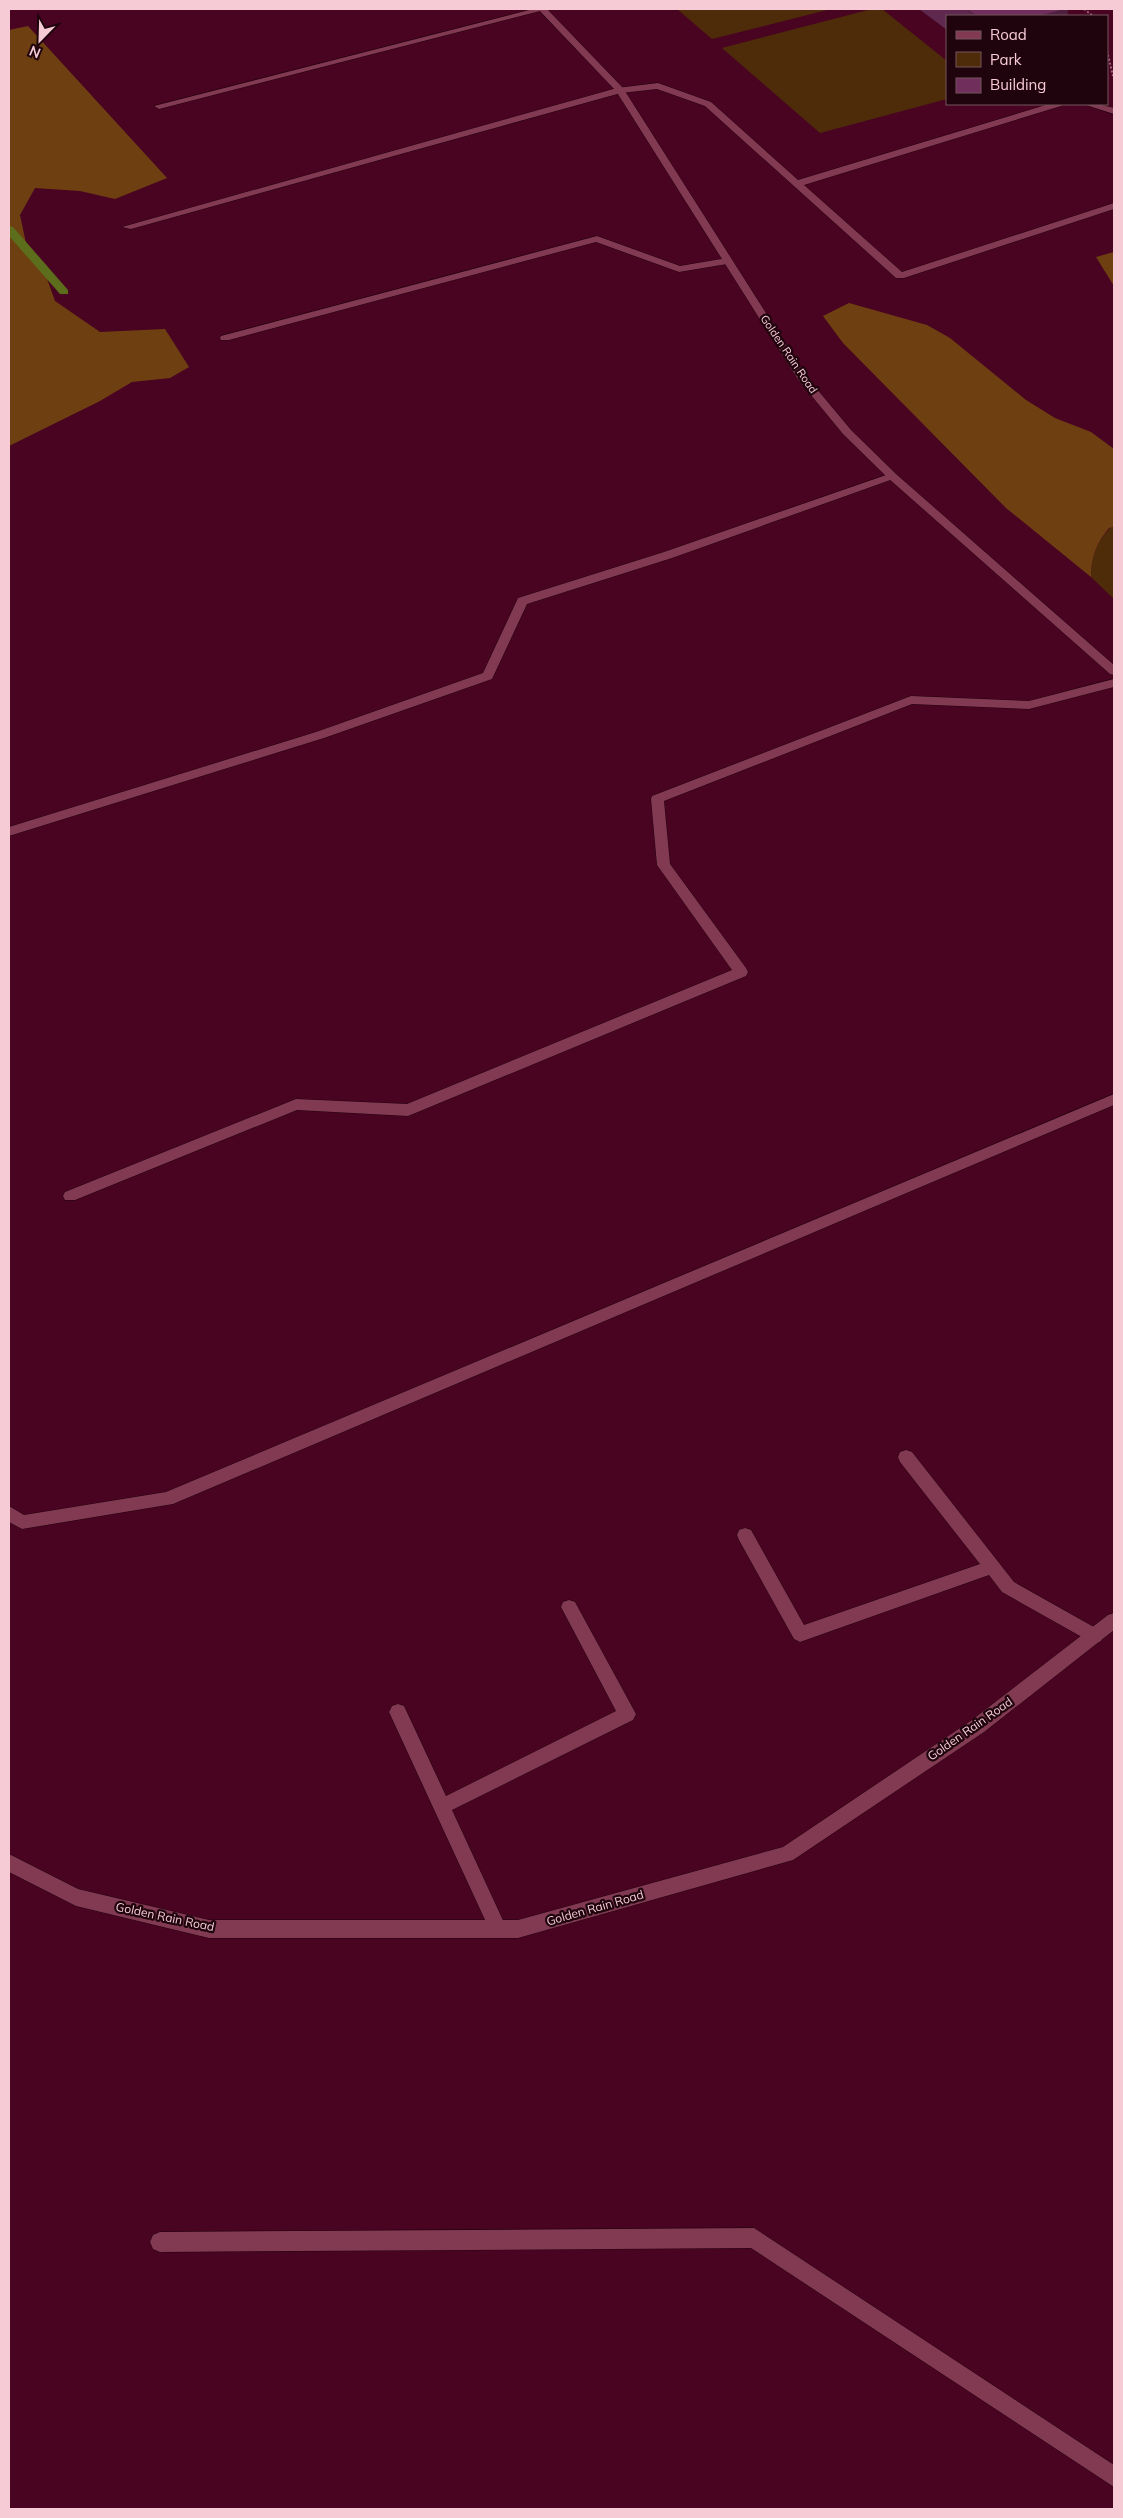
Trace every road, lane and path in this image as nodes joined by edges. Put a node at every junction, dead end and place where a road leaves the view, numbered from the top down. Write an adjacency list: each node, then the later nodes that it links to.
1 (542, 9): 4 (street, Golden Rain Road); 7 (street)
2 (1108, 55): 3 (path)
3 (1114, 79)
4 (620, 90): 9 (street); 11 (street); 12 (street, Golden Rain Road)
5 (1055, 105): 9 (street)
6 (1092, 105): 8 (street)
7 (159, 106)
8 (1114, 111)
9 (795, 184): 10 (street)
10 (1114, 206)
11 (127, 227)
12 (727, 261): 13 (street); 14 (street, Golden Rain Road)
13 (225, 338)
14 (892, 476): 15 (street, Golden Rain Road); 17 (street)
15 (1114, 671)
16 (1114, 683): 19 (street)
17 (9, 832)
18 (1114, 1099): 21 (street)
19 (70, 1196)
20 (906, 1457): 23 (street)
21 (9, 1513)
22 (745, 1535): 23 (street)
23 (992, 1567): 26 (street)
24 (569, 1607): 28 (street)
25 (1114, 1620): 26 (street, Golden Rain Road)
26 (1095, 1636): 30 (street, Golden Rain Road)
27 (398, 1712): 28 (street)
28 (441, 1807): 30 (street)
29 (9, 1863): 30 (street, Golden Rain Road)
30 (498, 1929)
31 (160, 2242): 32 (street)
32 (1114, 2477)

